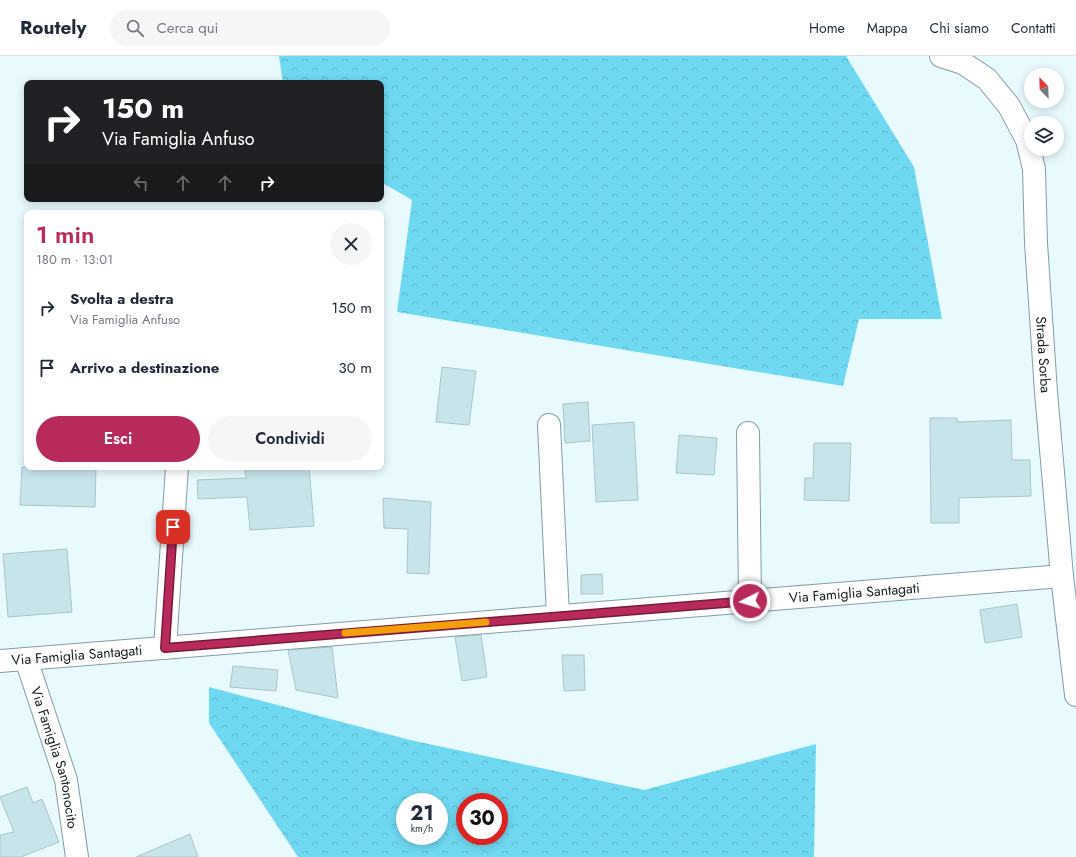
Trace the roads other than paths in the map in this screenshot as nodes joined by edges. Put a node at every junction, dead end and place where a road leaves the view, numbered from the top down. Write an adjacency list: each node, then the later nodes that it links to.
1 (941, 56): 5 (street, Strada Sorba)
2 (550, 425): 7 (street)
3 (748, 433): 6 (street)
4 (177, 470): 8 (street)
5 (1062, 576): 6 (street, Via Famiglia Santagati); 11 (street, Strada Sorba)
6 (750, 601): 7 (street, Via Famiglia Santagati)
7 (558, 616): 8 (street, Via Famiglia Santagati)
8 (165, 648): 9 (street, Via Famiglia Santagati)
9 (26, 659): 10 (street, Via Famiglia Santagati); 12 (street, Via Famiglia Santonocito)
10 (0, 661)
11 (1076, 695)
12 (77, 857)

